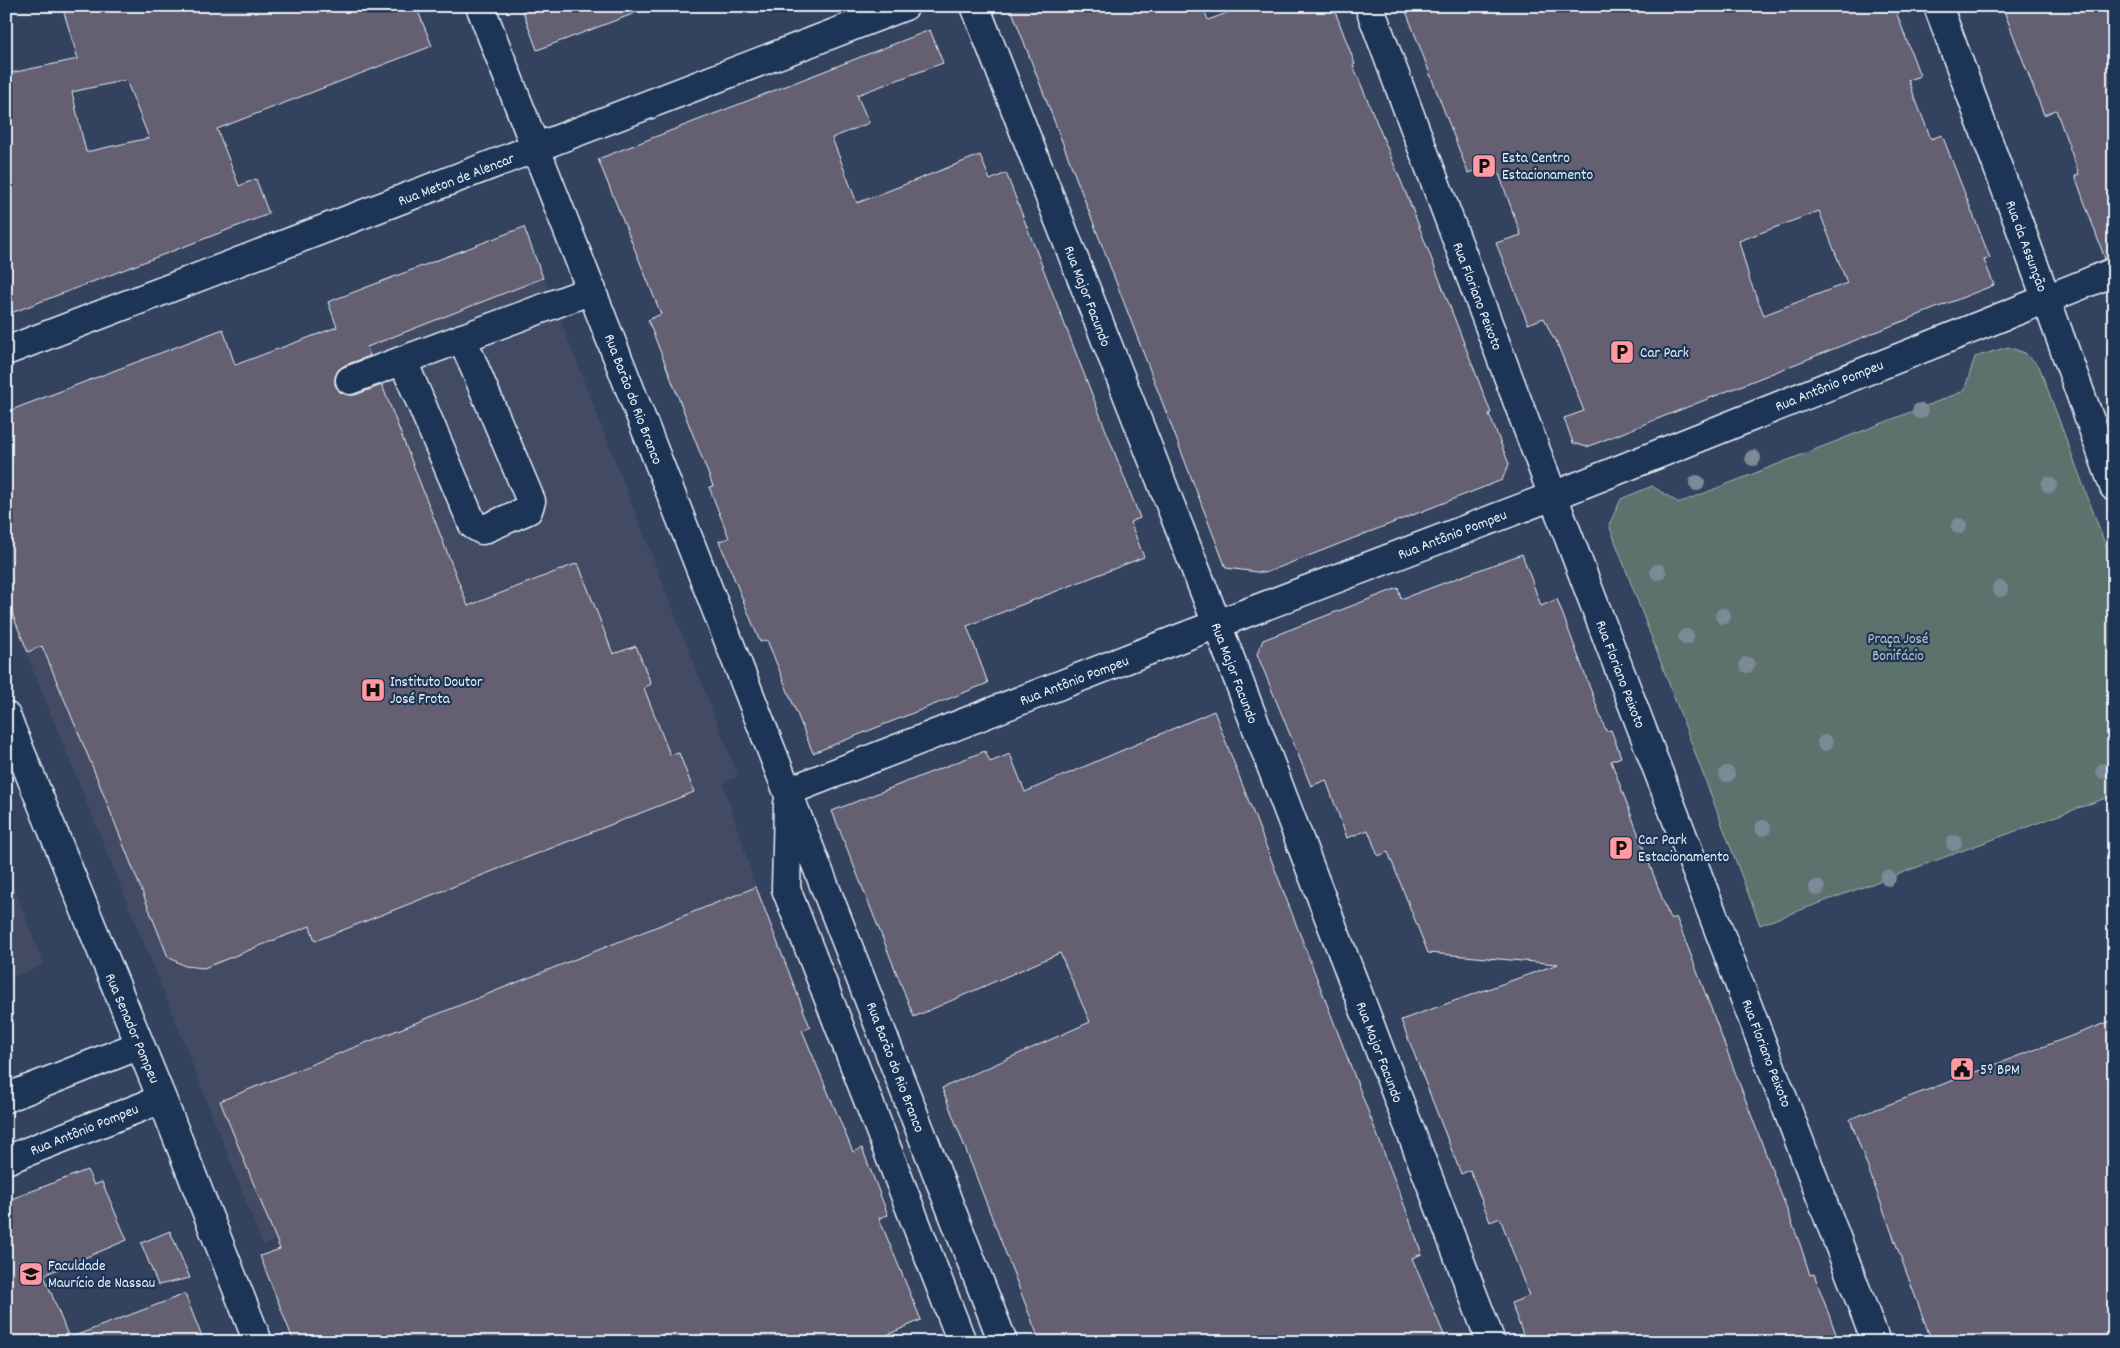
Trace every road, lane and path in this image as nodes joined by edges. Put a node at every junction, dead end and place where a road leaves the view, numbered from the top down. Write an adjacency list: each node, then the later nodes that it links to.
1 (480, 6): 6 (street, Rua Barão do Rio Branco)
2 (905, 6): 6 (street, Rua Meton de Alencar)
3 (975, 6): 16 (street, Rua Major Facundo)
4 (1369, 6): 15 (street, Rua Floriano Peixoto)
5 (1938, 6): 9 (street, Rua da Assunção)
6 (536, 148): 8 (street, Rua Barão do Rio Branco); 11 (street, Rua Meton de Alencar)
7 (2114, 272): 9 (street, Rua Antônio Pompeu)
8 (592, 290): 10 (street); 18 (street, Rua Barão do Rio Branco)
9 (2046, 299): 14 (street, Rua da Assunção); 15 (street, Rua Antônio Pompeu)
10 (462, 338): 12 (street); 12 (street)
11 (6, 350)
12 (403, 361): 13 (street)
13 (350, 380)
14 (2114, 487)
15 (1553, 496): 16 (street, Rua Antônio Pompeu); 27 (street, Rua Floriano Peixoto)
16 (1217, 624): 18 (street, Rua Antônio Pompeu); 26 (street, Rua Major Facundo)
17 (6, 716): 19 (street, Rua Senador Pompeu)
18 (789, 792): 24 (street, Rua Barão do Rio Branco); 25 (street, Rua Barão do Rio Branco)
19 (140, 1046): 20 (street); 21 (street, Rua Senador Pompeu)
20 (6, 1098)
21 (162, 1099): 22 (street, Rua Antônio Pompeu); 23 (street, Rua Senador Pompeu)
22 (6, 1160)
23 (258, 1342)
24 (962, 1342)
25 (1003, 1342)
26 (1491, 1342)
27 (1876, 1342)

